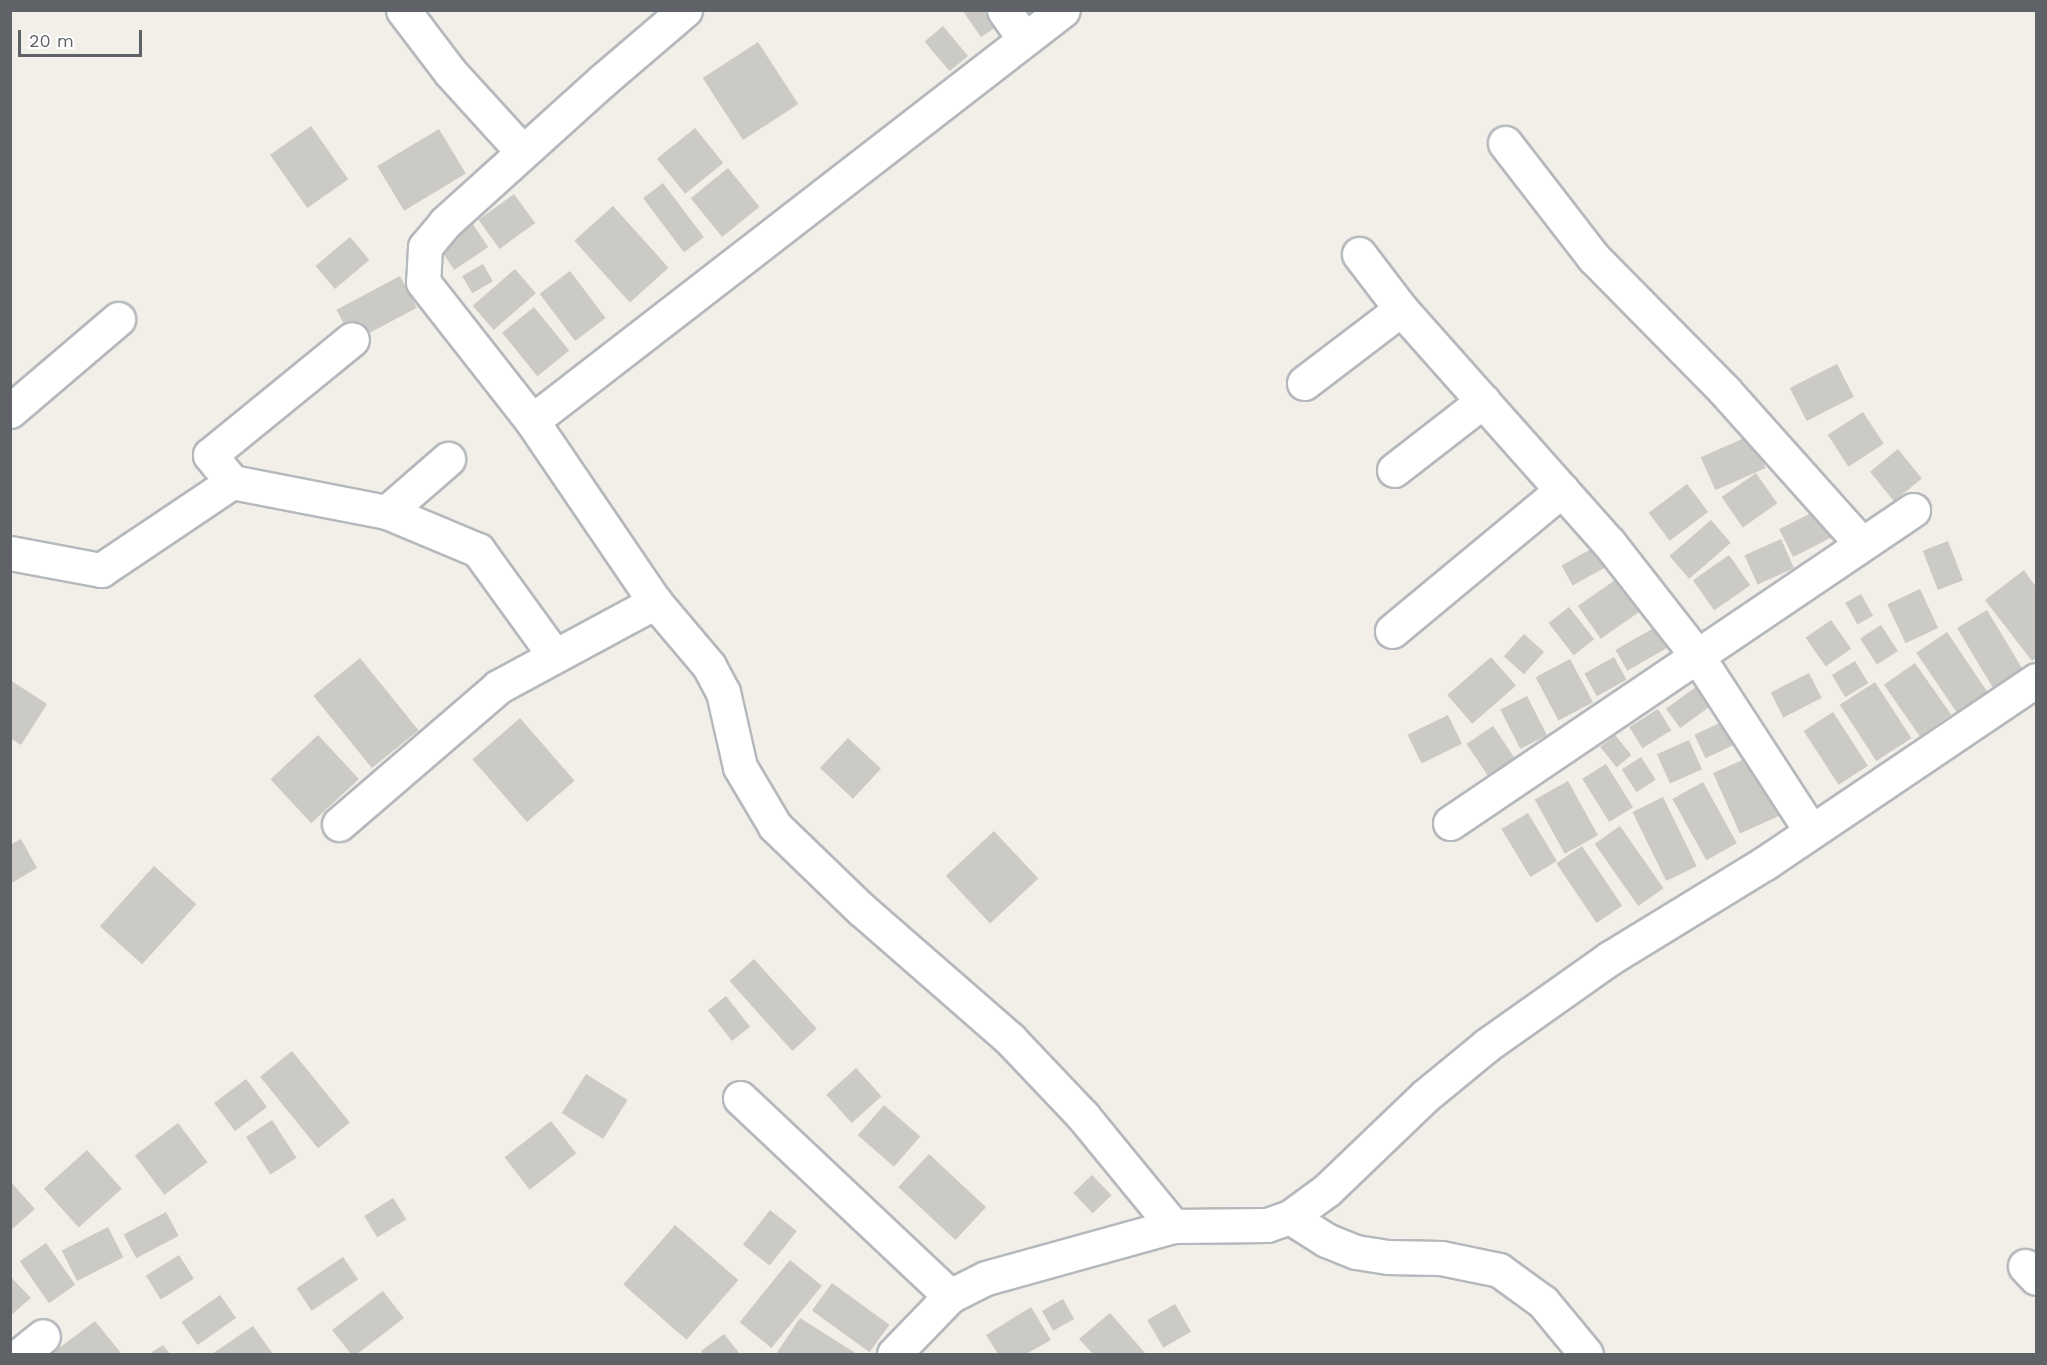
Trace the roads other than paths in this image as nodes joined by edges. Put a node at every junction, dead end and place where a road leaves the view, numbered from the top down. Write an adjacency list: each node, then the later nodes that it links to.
1 (403, 10): 7 (street)
2 (685, 10): 7 (street)
3 (1004, 10): 5 (street)
4 (1063, 10): 5 (street)
5 (1024, 39): 15 (street)
6 (1505, 143): 22 (street)
7 (522, 151): 15 (street)
8 (1359, 254): 9 (street)
9 (1401, 309): 12 (street); 13 (street)
10 (118, 320): 14 (street)
11 (352, 339): 18 (street)
12 (1304, 383)
13 (1483, 401): 17 (street); 19 (street)
14 (10, 411)
15 (532, 421): 24 (street)
16 (448, 459): 21 (street)
17 (1394, 470)
18 (232, 482): 21 (street); 23 (street)
19 (1562, 490): 25 (street); 27 (street)
20 (1913, 510): 22 (street)
21 (387, 512): 26 (street)
22 (1861, 543): 27 (street)
23 (10, 553)
24 (655, 602): 26 (street); 34 (street)
25 (1392, 631)
26 (554, 655): 30 (street)
27 (1698, 657): 29 (street); 31 (street)
28 (2037, 680): 31 (street)
29 (1450, 823)
30 (339, 824)
31 (1811, 831): 33 (street)
32 (740, 1098): 35 (street)
33 (1290, 1217): 34 (street); 37 (street)
34 (1173, 1226): 35 (street)
35 (950, 1296): 36 (street)
36 (894, 1354)
37 (1586, 1354)

